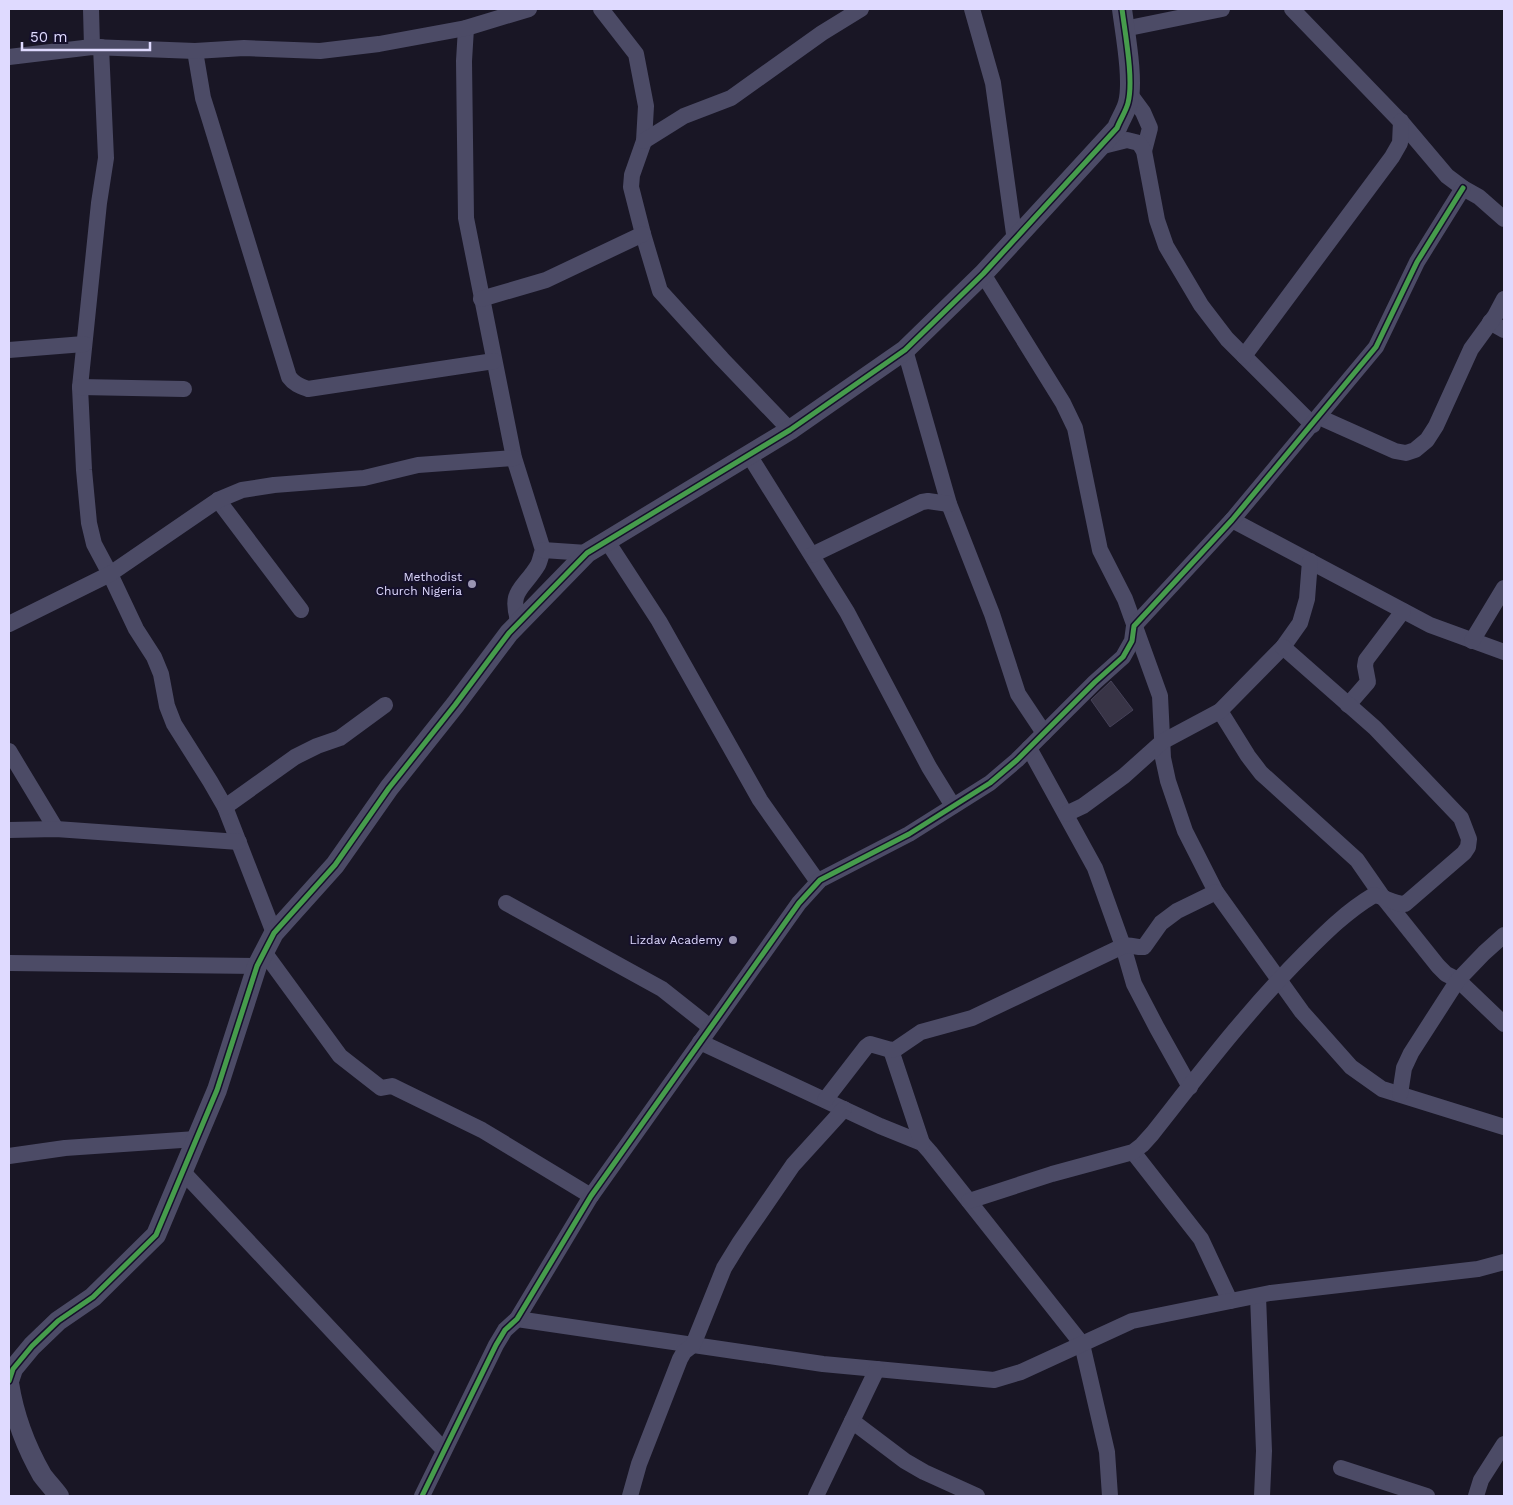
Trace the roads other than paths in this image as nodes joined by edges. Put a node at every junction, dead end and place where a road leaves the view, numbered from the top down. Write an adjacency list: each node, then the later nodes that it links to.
1 (91, 9): 11 (street)
2 (529, 9): 9 (street)
3 (602, 9): 16 (street)
4 (861, 9): 16 (street)
5 (972, 9): 22 (street)
6 (1122, 9): 10 (street)
7 (1222, 9): 10 (street)
8 (1292, 9): 15 (street)
9 (466, 28): 12 (street); 24 (street)
10 (1124, 29): 14 (street)
11 (96, 47): 12 (street); 13 (street); 27 (street)
12 (195, 51): 31 (street)
13 (9, 57)
14 (1129, 93): 17 (street); 18 (street)
15 (1401, 121): 19 (street); 30 (street)
16 (644, 140): 21 (street)
17 (1099, 147): 18 (street); 22 (street)
18 (1144, 151): 30 (street)
19 (1463, 188): 20 (street); 34 (street)
20 (1504, 219)
21 (643, 234): 24 (street); 35 (street)
22 (1014, 241): 23 (street)
23 (983, 274): 29 (street); 52 (street)
24 (482, 299): 31 (street)
25 (1504, 299): 26 (street)
26 (1497, 326): 34 (street)
27 (84, 344): 28 (street); 32 (street)
28 (9, 350)
29 (904, 350): 35 (street); 39 (street)
30 (1244, 356): 34 (street)
31 (494, 362): 37 (street)
32 (80, 387): 33 (street); 46 (street)
33 (184, 388)
34 (1316, 421): 40 (street)
35 (790, 430): 36 (street)
36 (749, 455): 41 (street); 44 (street)
37 (514, 458): 38 (street); 42 (street)
38 (218, 500): 46 (street); 48 (street)
39 (949, 504): 44 (street); 59 (street)
40 (1232, 520): 45 (street); 52 (street)
41 (607, 541): 43 (street); 69 (street)
42 (543, 550): 43 (street); 50 (street)
43 (588, 553): 50 (street)
44 (812, 555): 63 (street)
45 (1310, 561): 49 (street); 54 (street)
46 (110, 574): 51 (street); 64 (street)
47 (1504, 588): 53 (street)
48 (301, 610)
49 (1402, 611): 53 (street); 57 (street)
50 (519, 623): 73 (street)
51 (9, 624)
52 (1134, 626): 59 (street); 60 (street)
53 (1472, 641): 55 (street)
54 (1283, 647): 57 (street); 58 (street)
55 (1504, 652)
56 (385, 705): 64 (street)
57 (1348, 705): 71 (street)
58 (1220, 711): 60 (street); 71 (street)
59 (1044, 733): 61 (street)
60 (1162, 742): 65 (street); 70 (street)
61 (1029, 748): 63 (street); 65 (street)
62 (9, 751): 66 (street)
63 (953, 806): 69 (street)
64 (225, 807): 68 (street)
65 (1066, 814): 75 (street)
66 (56, 829): 67 (street); 68 (street)
67 (9, 830)
68 (239, 842): 73 (street)
69 (818, 882): 81 (street)
70 (1216, 892): 75 (street); 78 (street)
71 (1382, 896): 78 (street); 79 (street)
72 (506, 903): 81 (street)
73 (274, 933): 76 (street)
74 (1504, 935): 79 (street)
75 (1123, 946): 83 (street); 84 (street)
76 (261, 959): 77 (street); 89 (street); 94 (street)
77 (9, 963)
78 (1278, 980): 84 (street); 85 (street)
79 (1458, 980): 80 (street); 85 (street)
80 (1504, 1024)
81 (710, 1027): 82 (street)
82 (700, 1042): 86 (street); 94 (street)
83 (891, 1050): 86 (street); 90 (street)
84 (1190, 1086): 91 (street)
85 (1400, 1094): 88 (street)
86 (824, 1100): 87 (street)
87 (844, 1109): 90 (street); 101 (street)
88 (1504, 1127)
89 (196, 1139): 92 (street); 93 (street)
90 (922, 1143): 95 (street)
91 (1133, 1152): 95 (street); 98 (street)
92 (9, 1156)
93 (182, 1172): 103 (street); 106 (street)
94 (591, 1196): 99 (street)
95 (969, 1201): 100 (street)
96 (1504, 1262): 97 (street)
97 (1258, 1296): 98 (street); 114 (street)
98 (1230, 1301): 100 (street)
99 (517, 1319): 101 (street); 106 (street)
100 (1082, 1344): 102 (street); 113 (street)
101 (693, 1345): 102 (street); 110 (street)
102 (876, 1369): 104 (street)
103 (10, 1374): 108 (street)
104 (852, 1421): 111 (street); 112 (street)
105 (1504, 1444): 116 (street)
106 (444, 1450): 109 (street)
107 (1341, 1468): 115 (street)
108 (59, 1496)
109 (422, 1496)
110 (630, 1496)
111 (816, 1496)
112 (977, 1496)
113 (1110, 1496)
114 (1262, 1496)
115 (1427, 1496)
116 (1476, 1496)

